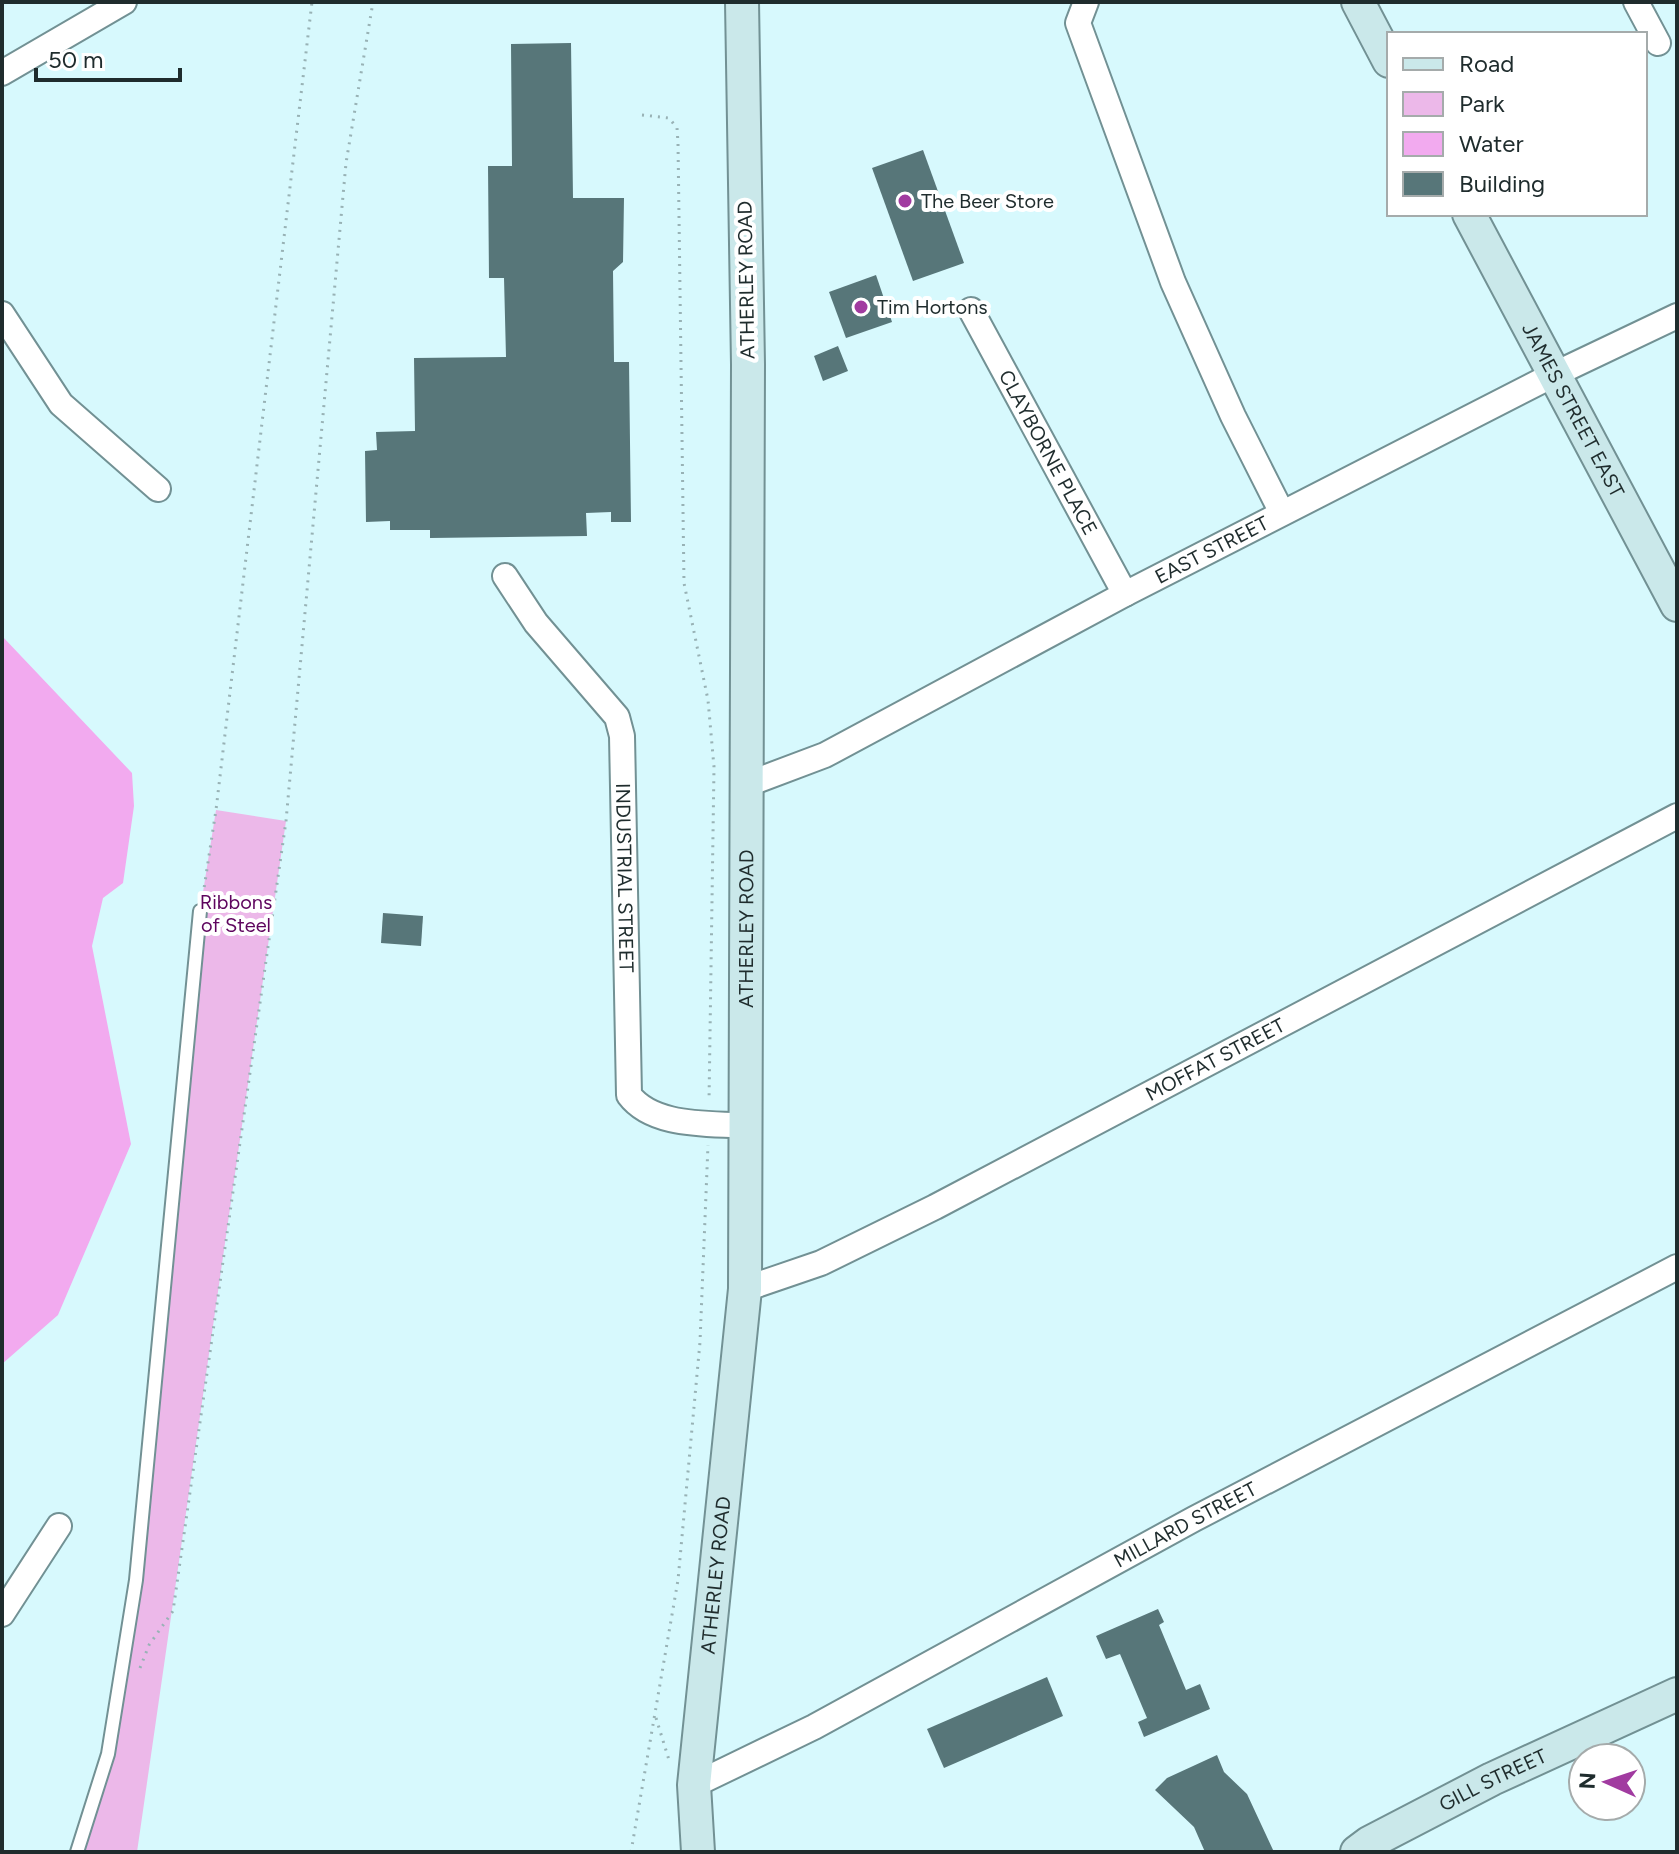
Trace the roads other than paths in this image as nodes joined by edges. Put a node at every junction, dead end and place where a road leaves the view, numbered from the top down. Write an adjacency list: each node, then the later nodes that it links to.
1 (124, 2): 8 (street)
2 (742, 2): 19 (main road, ATHERLEY ROAD)
3 (1086, 2): 15 (street)
4 (1358, 2): 7 (main road)
5 (1636, 2): 6 (street)
6 (1660, 43)
7 (1387, 57)
8 (2, 73)
9 (1470, 216): 13 (main road, JAMES STREET EAST)
10 (971, 310): 17 (street, CLAYBORNE PLACE)
11 (2, 314): 14 (street)
12 (1677, 316): 13 (street, EAST STREET)
13 (1553, 375): 15 (street, EAST STREET); 18 (main road, JAMES STREET EAST)
14 (158, 489)
15 (1282, 513): 17 (street, EAST STREET)
16 (505, 576): 22 (street, INDUSTRIAL STREET)
17 (1125, 594): 19 (street, EAST STREET)
18 (1677, 605)
19 (748, 784): 22 (main road, ATHERLEY ROAD)
20 (1677, 816): 24 (street, MOFFAT STREET)
21 (200, 911): 29 (lane)
22 (745, 1126): 24 (main road, ATHERLEY ROAD)
23 (1677, 1267): 28 (street, MILLARD STREET)
24 (745, 1289): 28 (main road, ATHERLEY ROAD)
25 (59, 1526): 26 (street)
26 (2, 1614)
27 (1677, 1694): 31 (main road, GILL STREET)
28 (694, 1785): 30 (main road, ATHERLEY ROAD)
29 (77, 1852)
30 (698, 1852)
31 (1357, 1852)

